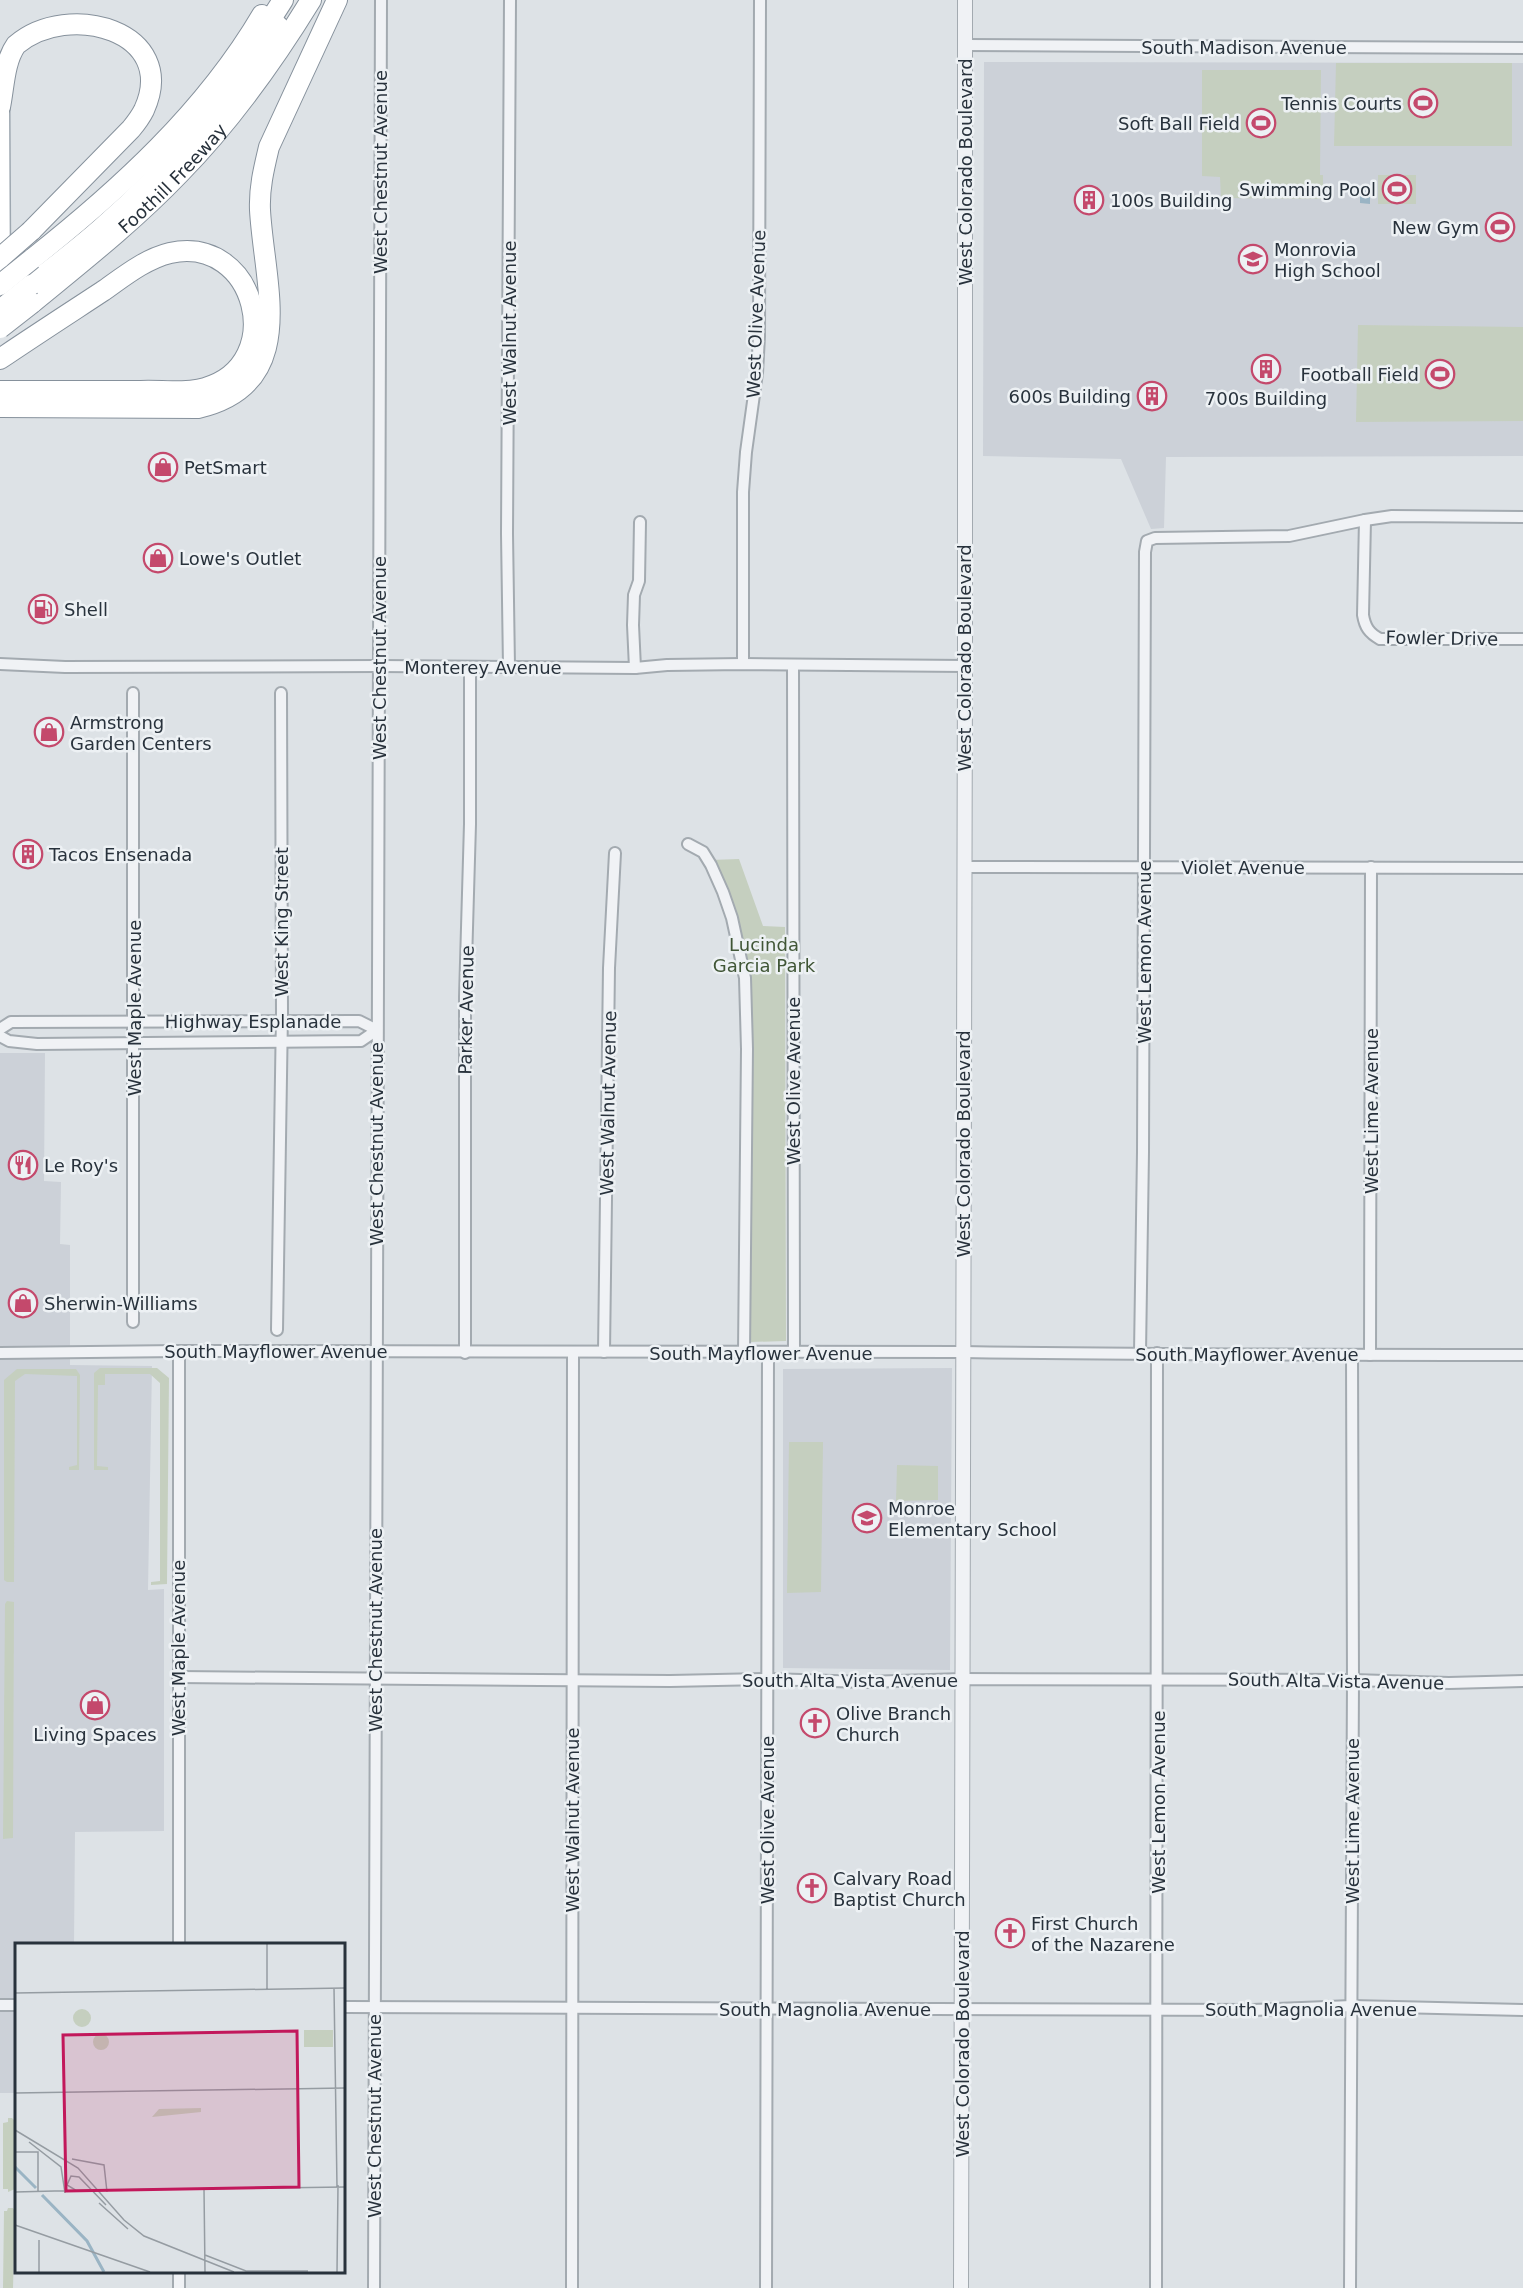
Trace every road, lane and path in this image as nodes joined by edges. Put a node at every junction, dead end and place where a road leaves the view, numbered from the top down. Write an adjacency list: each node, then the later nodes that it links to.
1 (271, 0): 15 (highway, Foothill Freeway)
2 (283, 0): 15 (highway)
3 (295, 0): 15 (highway)
4 (311, 0): 15 (highway, Foothill Freeway)
5 (337, 0): 23 (highway)
6 (381, 0): 30 (street, West Chestnut Avenue)
7 (510, 0): 34 (street, West Walnut Avenue)
8 (760, 0): 29 (street, West Olive Avenue)
9 (965, 0): 10 (street, West Colorado Boulevard)
10 (966, 45): 11 (street, South Madison Avenue); 32 (street, West Colorado Boulevard)
11 (1523, 48)
12 (0, 105): 13 (main road); 14 (highway, bridge)
13 (1, 197): 20 (main road)
14 (0, 258)
15 (32, 280): 16 (highway, Foothill Freeway, bridge); 17 (highway); 18 (highway, bridge); 19 (highway, Foothill Freeway, bridge)
16 (0, 285)
17 (0, 298)
18 (0, 310)
19 (0, 328)
20 (0, 336)
21 (0, 359): 22 (highway)
22 (0, 391)
23 (0, 407)
24 (1523, 517): 25 (street)
25 (1365, 520): 27 (street, Fowler Drive); 41 (street, West Lemon Avenue)
26 (640, 522): 35 (street)
27 (1523, 639)
28 (0, 664): 30 (street, Monterey Avenue)
29 (743, 664): 31 (street, Monterey Avenue); 35 (street, Monterey Avenue)
30 (379, 666): 33 (street, Monterey Avenue); 47 (street, West Chestnut Avenue)
31 (793, 666): 32 (street, Monterey Avenue); 58 (street, West Olive Avenue)
32 (966, 666): 40 (street, West Colorado Boulevard)
33 (470, 667): 34 (street, Monterey Avenue); 61 (street, Parker Avenue)
34 (509, 667): 35 (street, Monterey Avenue)
35 (635, 668)
36 (133, 693): 44 (street, West Maple Avenue)
37 (281, 693): 45 (street, West King Street)
38 (688, 844): 62 (street)
39 (615, 853): 56 (street, West Walnut Avenue)
40 (964, 867): 41 (street, Violet Avenue); 59 (street, West Colorado Boulevard)
41 (1144, 867): 42 (street, Violet Avenue); 63 (street, West Lemon Avenue)
42 (1371, 867): 43 (street, Violet Avenue); 66 (street, West Lime Avenue)
43 (1523, 868)
44 (134, 1020): 45 (street, Highway Esplanade); 46 (street, Highway Esplanade); 50 (street, West Maple Avenue)
45 (281, 1021): 47 (street, Highway Esplanade); 49 (street, West King Street)
46 (0, 1029)
47 (377, 1030): 49 (street, Highway Esplanade); 54 (street, West Chestnut Avenue)
48 (0, 1036): 50 (street, Highway Esplanade)
49 (281, 1042): 50 (street, Highway Esplanade); 52 (street, West King Street)
50 (134, 1043): 51 (street, West Maple Avenue)
51 (133, 1322)
52 (277, 1330)
53 (179, 1351): 54 (street, South Mayflower Avenue); 60 (street, South Mayflower Avenue); 68 (street, West Maple Avenue)
54 (376, 1351): 61 (street, South Mayflower Avenue); 69 (street, West Chestnut Avenue)
55 (573, 1352): 56 (street, South Mayflower Avenue); 61 (street, South Mayflower Avenue); 72 (street, West Walnut Avenue)
56 (604, 1352): 62 (street, South Mayflower Avenue)
57 (768, 1352): 58 (street, South Mayflower Avenue); 62 (street, South Mayflower Avenue); 70 (street, West Olive Avenue)
58 (794, 1352): 59 (street, South Mayflower Avenue)
59 (963, 1352): 63 (street, South Mayflower Avenue); 71 (street, West Colorado Boulevard)
60 (0, 1353)
61 (465, 1353)
62 (744, 1353)
63 (1140, 1353): 64 (street, South Mayflower Avenue)
64 (1157, 1353): 65 (street, South Mayflower Avenue); 73 (street, West Lemon Avenue)
65 (1352, 1355): 66 (street, South Mayflower Avenue); 74 (street, West Lime Avenue)
66 (1370, 1355): 67 (street, South Mayflower Avenue)
67 (1523, 1355)
68 (178, 1677): 69 (street, South Alta Vista Avenue); 76 (street, West Maple Avenue)
69 (375, 1679): 72 (street, South Alta Vista Avenue); 81 (street, West Chestnut Avenue)
70 (768, 1679): 71 (street, South Alta Vista Avenue); 72 (street, South Alta Vista Avenue); 83 (street, West Olive Avenue)
71 (963, 1679): 73 (street, South Alta Vista Avenue); 84 (street, West Colorado Boulevard)
72 (573, 1680): 82 (street, West Walnut Avenue)
73 (1158, 1680): 74 (street, South Alta Vista Avenue); 85 (street, West Lemon Avenue)
74 (1353, 1680): 75 (street, South Alta Vista Avenue); 79 (street, West Lime Avenue)
75 (1523, 1682)
76 (179, 1943)
77 (15, 2005): 78 (street)
78 (0, 2006)
79 (1352, 2006): 85 (street, South Magnolia Avenue); 86 (street, South Magnolia Avenue); 92 (street, West Lime Avenue)
80 (345, 2007): 81 (street, South Magnolia Avenue)
81 (374, 2008): 82 (street, South Magnolia Avenue); 87 (street, West Chestnut Avenue)
82 (572, 2008): 83 (street, South Magnolia Avenue); 88 (street, West Walnut Avenue)
83 (767, 2009): 84 (street, South Magnolia Avenue); 89 (street, West Olive Avenue)
84 (962, 2009): 85 (street, South Magnolia Avenue); 90 (street, West Colorado Boulevard)
85 (1157, 2010): 91 (street, West Lemon Avenue)
86 (1523, 2010)
87 (374, 2288)
88 (572, 2288)
89 (766, 2288)
90 (961, 2288)
91 (1156, 2288)
92 (1350, 2288)

